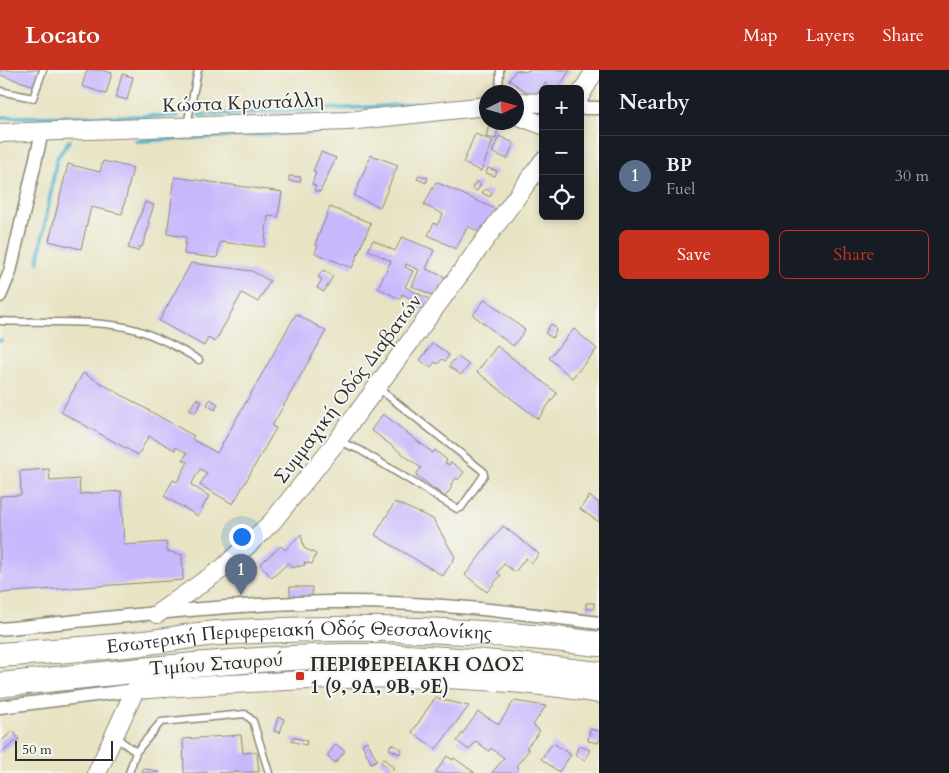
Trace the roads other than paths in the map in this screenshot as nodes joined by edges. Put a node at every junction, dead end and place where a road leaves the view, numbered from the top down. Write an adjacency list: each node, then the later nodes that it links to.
1 (43, 70): 7 (lane)
2 (198, 70): 15 (lane)
3 (500, 70): 5 (lane)
4 (595, 70): 6 (street)
5 (499, 85)
6 (584, 89)
7 (0, 91)
8 (524, 102): 9 (street)
9 (539, 103)
10 (479, 107): 15 (street, Κώστα Κρυστάλλη)
11 (584, 108): 12 (street)
12 (599, 108)
13 (524, 118): 14 (street)
14 (539, 124)
15 (187, 125): 16 (street, Κώστα Κρυστάλλη)
16 (42, 132): 17 (street, Κώστα Κρυστάλλη); 19 (street)
17 (0, 134)
18 (539, 166): 22 (street, Συμμαχική Οδός Διαβατών)
19 (0, 296)
20 (0, 321): 21 (lane)
21 (199, 360)
22 (377, 387): 23 (street, Συμμαχική Οδός Διαβατών); 23 (lane)
23 (337, 441): 24 (street, Συμμαχική Οδός Διαβατών)
24 (157, 614): 25 (street); 26 (street)
25 (599, 623)
26 (0, 629)
27 (599, 644): 28 (highway, Εσωτερική Περιφερειακή Οδός Θεσσαλονίκης)
28 (0, 655)
29 (599, 674): 30 (highway, Εσωτερική Περιφερειακή Οδός Θεσσαλονίκης)
30 (0, 685)
31 (135, 690): 32 (street, Τιμίου Σταυρού); 33 (street); 34 (street)
32 (599, 694)
33 (0, 707)
34 (114, 736): 35 (lane); 36 (street)
35 (136, 752): 37 (lane); 38 (lane)
36 (97, 773)
37 (129, 773)
38 (269, 773)

